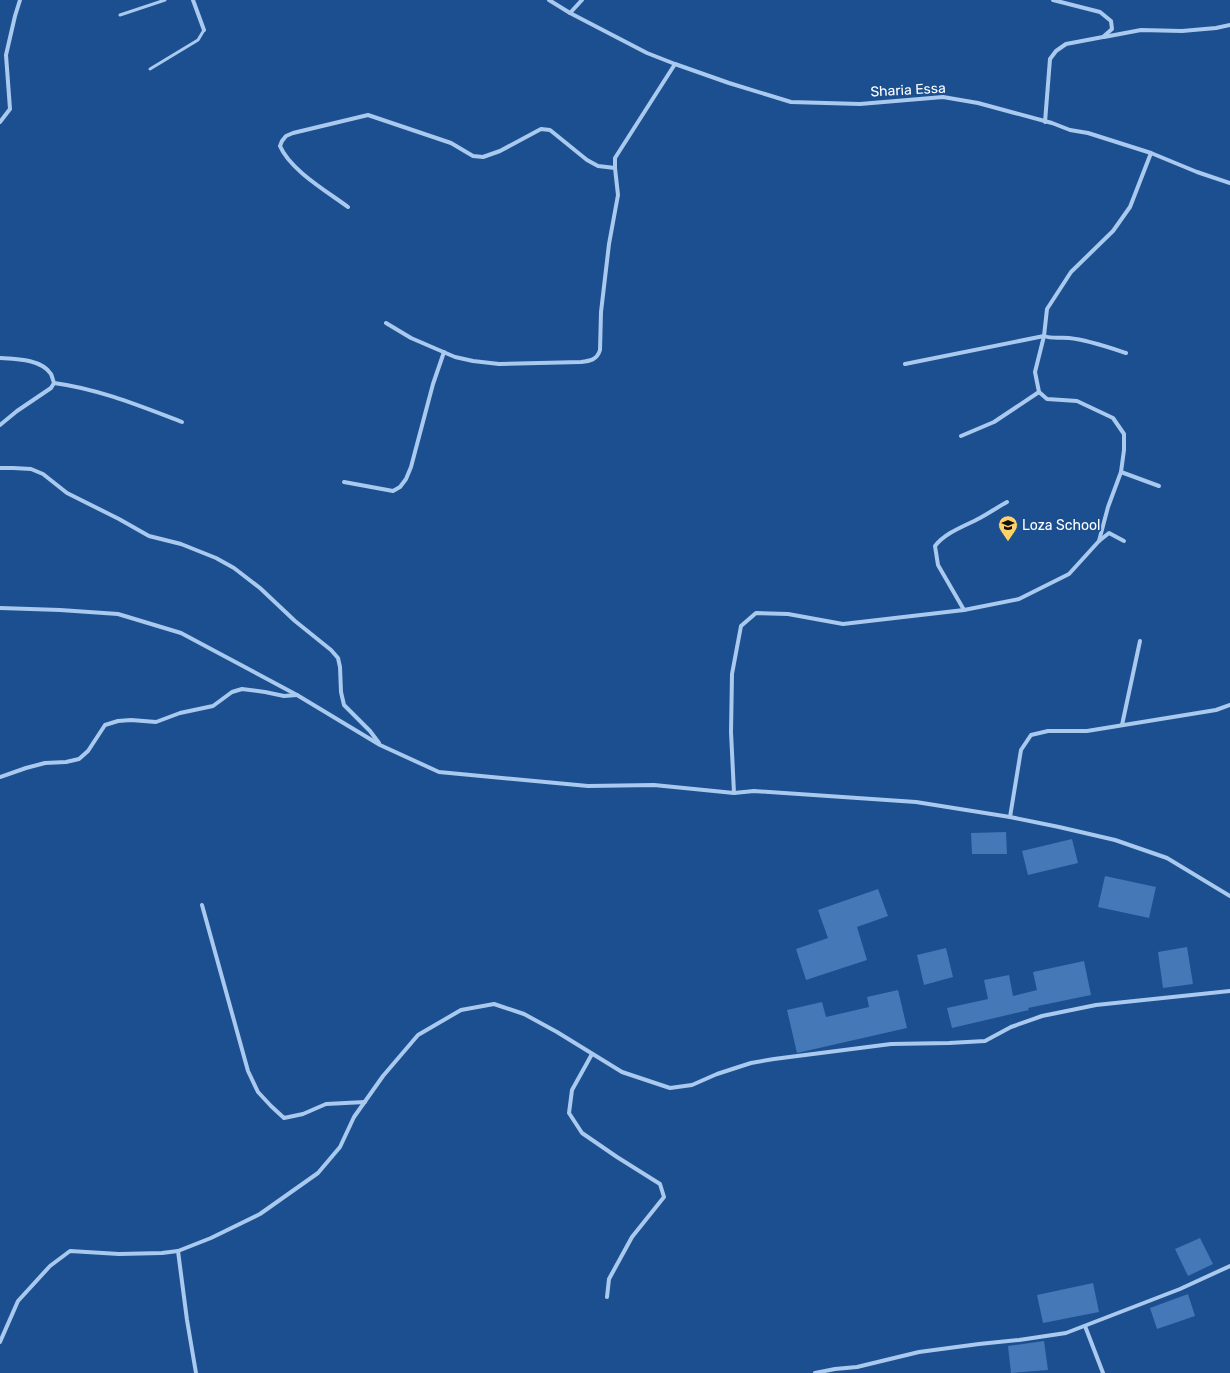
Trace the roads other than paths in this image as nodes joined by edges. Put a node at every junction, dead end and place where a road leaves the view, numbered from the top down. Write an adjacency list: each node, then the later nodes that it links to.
1 (20, 0): 14 (street)
2 (166, 0): 8 (lane)
3 (193, 0): 10 (street)
4 (549, 0): 7 (street, Sharia Essa)
5 (582, 0): 7 (street)
6 (1053, 0): 11 (street)
7 (570, 13): 12 (street, Sharia Essa)
8 (120, 14)
9 (1230, 25): 11 (street)
10 (204, 30): 13 (lane)
11 (1103, 37): 15 (street)
12 (675, 64): 15 (street, Sharia Essa); 17 (street)
13 (150, 68)
14 (0, 122)
15 (1045, 122): 16 (street, Sharia Essa)
16 (1151, 152): 18 (street, Sharia Essa); 21 (street)
17 (615, 168): 19 (street); 22 (street)
18 (1230, 183)
19 (348, 207)
20 (386, 323): 22 (street)
21 (1044, 336): 23 (street); 25 (street); 27 (street)
22 (444, 352): 33 (street)
23 (1126, 353)
24 (0, 358): 26 (street)
25 (905, 364)
26 (54, 383): 28 (street); 29 (street)
27 (1039, 392): 30 (street); 32 (street)
28 (182, 422)
29 (0, 425)
30 (961, 436)
31 (0, 468): 44 (street)
32 (1120, 472): 34 (street); 36 (street)
33 (344, 482)
34 (1160, 486)
35 (1007, 502): 39 (street)
36 (1099, 541): 37 (street); 39 (street)
37 (1124, 541)
38 (0, 608): 41 (street)
39 (964, 610): 46 (street)
40 (1140, 641): 43 (street)
41 (297, 695): 44 (street); 45 (street)
42 (1230, 705): 43 (street)
43 (1122, 725): 47 (street)
44 (380, 745): 46 (street)
45 (0, 777)
46 (734, 793): 47 (street)
47 (1010, 817): 48 (street)
48 (1230, 896)
49 (202, 905): 52 (street)
50 (1230, 991): 51 (street)
51 (592, 1054): 52 (street); 55 (street)
52 (365, 1102): 53 (street)
53 (178, 1251): 57 (street); 58 (street)
54 (1230, 1266): 56 (street)
55 (607, 1296)
56 (1085, 1326): 59 (street); 60 (street)
57 (0, 1342)
58 (196, 1373)
59 (815, 1373)
60 (1103, 1373)

